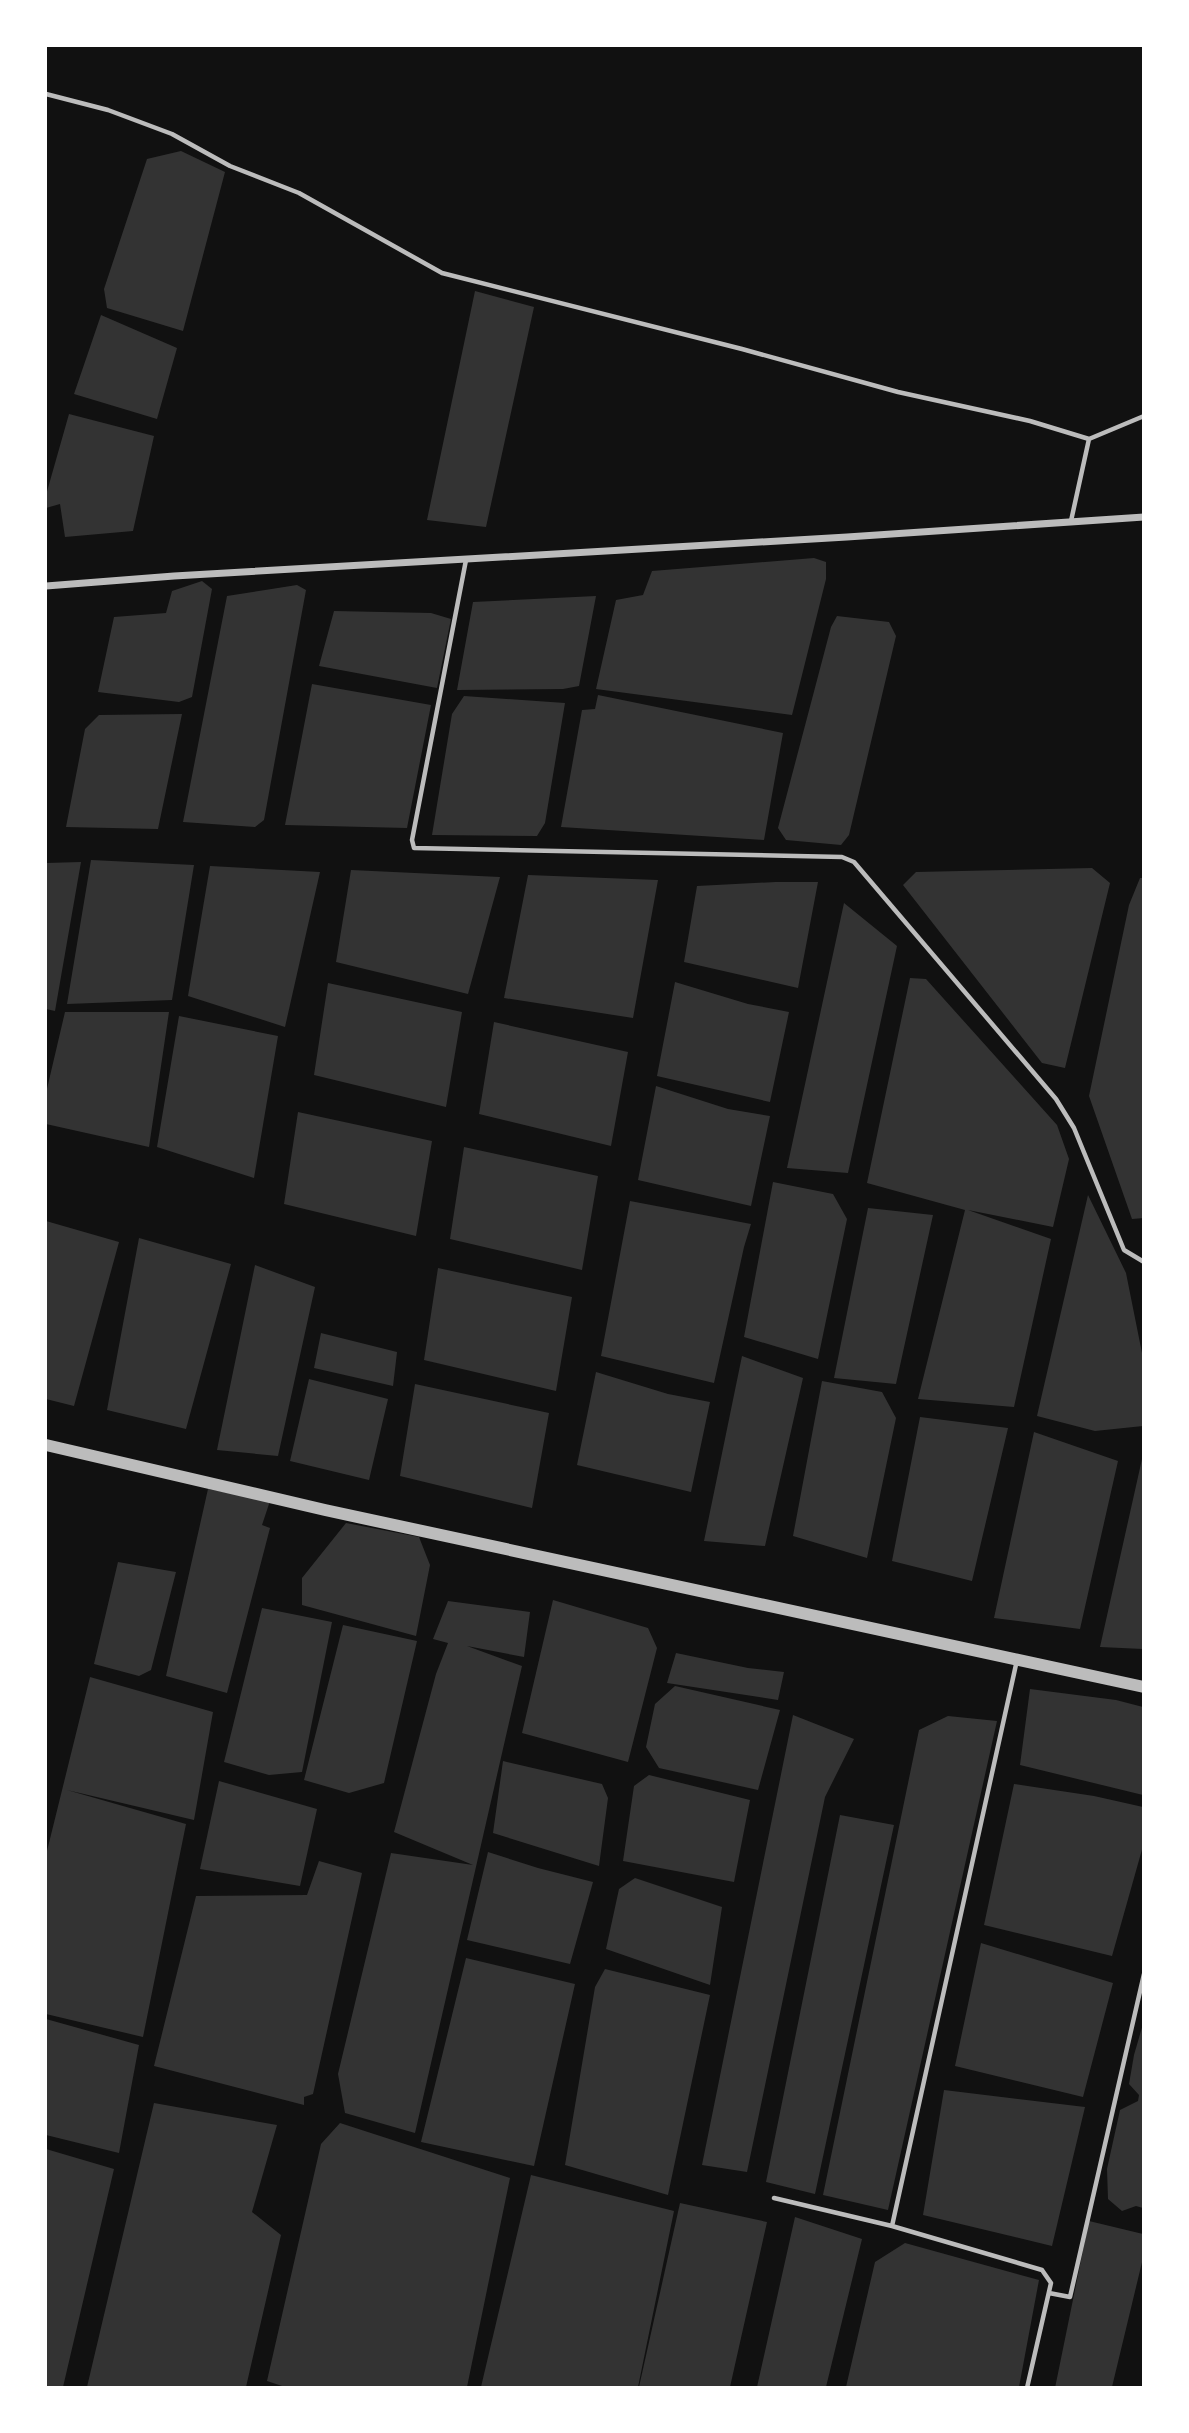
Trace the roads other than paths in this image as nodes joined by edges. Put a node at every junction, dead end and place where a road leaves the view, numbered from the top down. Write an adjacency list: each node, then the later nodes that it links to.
1 (46, 94): 3 (lane)
2 (1143, 415): 3 (lane)
3 (1088, 439): 5 (lane)
4 (1143, 517): 5 (street)
5 (1071, 521): 6 (street)
6 (466, 559): 7 (street); 8 (lane)
7 (46, 586)
8 (1143, 1262)
9 (46, 1445): 10 (street)
10 (1018, 1659): 11 (street); 14 (lane)
11 (1143, 1687)
12 (1143, 1974): 15 (lane)
13 (774, 2198): 14 (lane)
14 (892, 2226): 15 (lane)
15 (1049, 2293): 16 (lane)
16 (1027, 2388)

